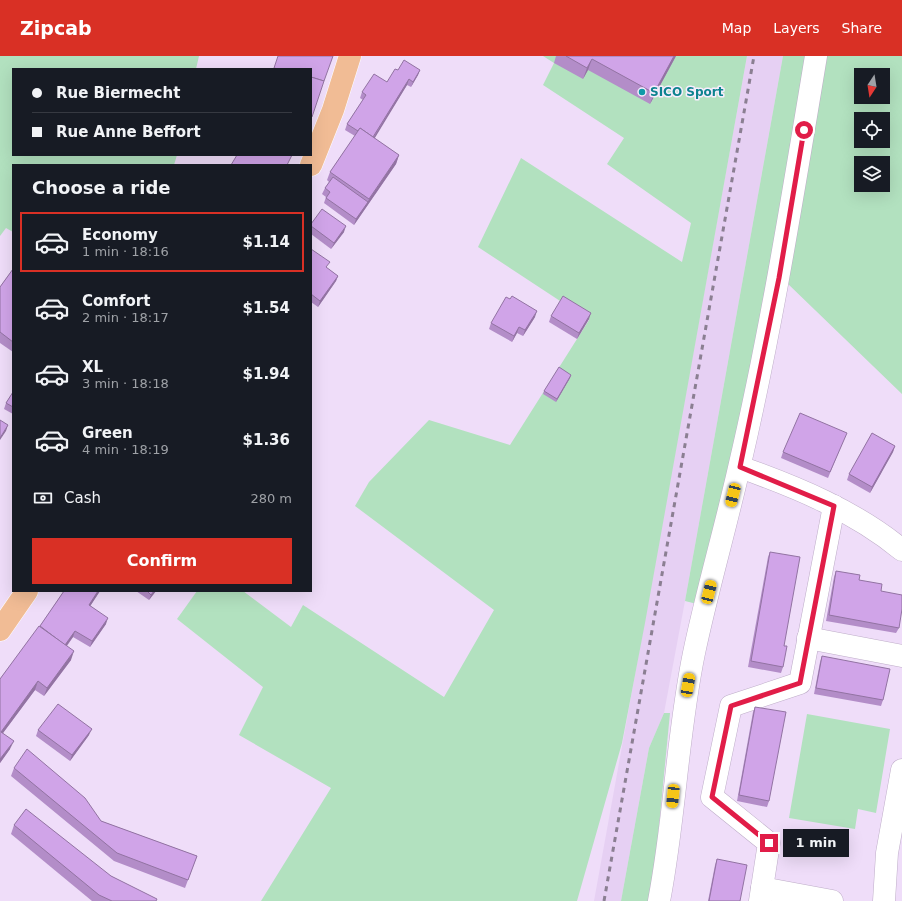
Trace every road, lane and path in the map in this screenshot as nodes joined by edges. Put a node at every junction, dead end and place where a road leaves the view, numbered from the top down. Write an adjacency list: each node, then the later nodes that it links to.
1 (350, 56): 3 (main road)
2 (816, 56): 4 (street)
3 (311, 164)
4 (740, 467): 5 (street); 13 (street)
5 (834, 506): 6 (street); 9 (street)
6 (902, 550)
7 (26, 592): 8 (main road)
8 (0, 630)
9 (808, 638): 10 (street); 12 (street)
10 (902, 656)
11 (902, 770): 15 (street)
12 (761, 894): 14 (street)
13 (659, 901)
14 (832, 901)
15 (884, 901)

